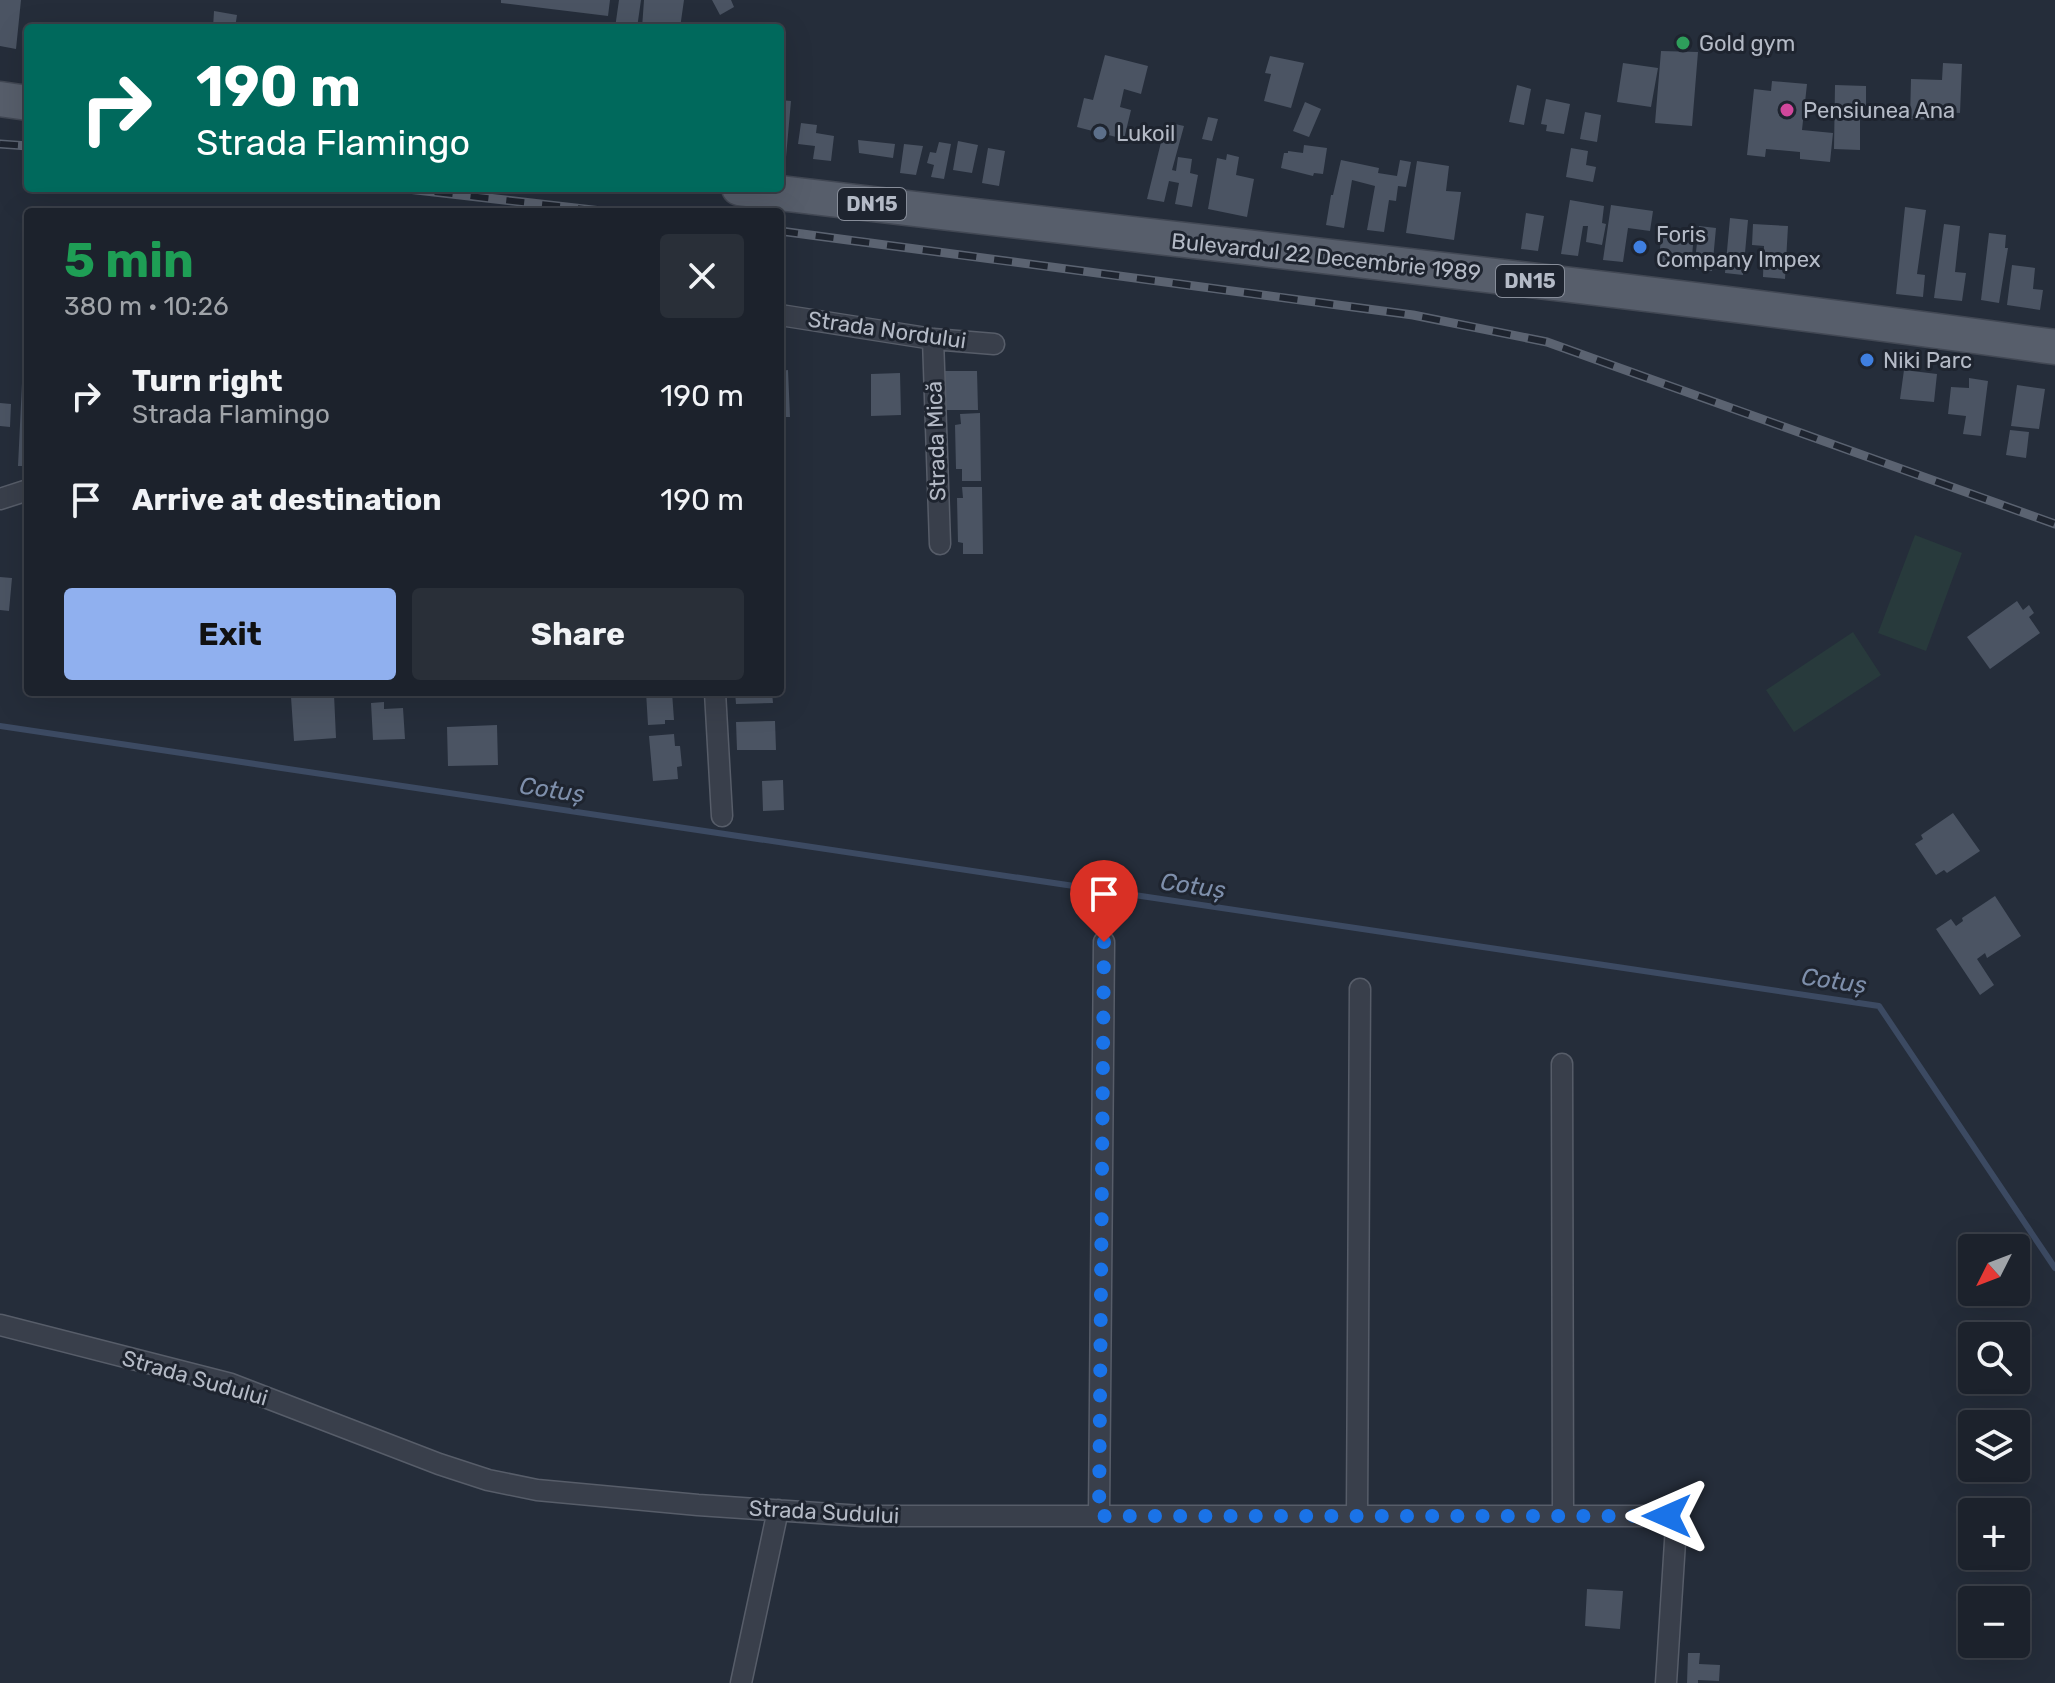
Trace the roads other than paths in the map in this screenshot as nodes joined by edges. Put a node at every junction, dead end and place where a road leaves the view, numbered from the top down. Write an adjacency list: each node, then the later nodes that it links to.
1 (0, 99): 2 (main road)
2 (24, 102)
3 (772, 192): 7 (main road, Bulevardul 22 Decembrie 1989 / DN15)
4 (784, 316): 5 (street, Strada Nordului)
5 (933, 339): 6 (street, Strada Nordului); 10 (street, Strada Mică)
6 (994, 344)
7 (2055, 347)
8 (24, 491): 9 (street)
9 (0, 499)
10 (940, 544)
11 (715, 696): 12 (street)
12 (722, 816)
13 (1104, 942): 18 (street)
14 (1360, 989): 19 (street)
15 (1562, 1064): 20 (street)
16 (0, 1325): 17 (street, Strada Sudului)
17 (778, 1510): 18 (street, Strada Sudului); 21 (street)
18 (1099, 1516): 19 (street, Strada Sudului)
19 (1357, 1516): 20 (street, Strada Sudului)
20 (1563, 1516): 22 (street, Strada Sudului)
21 (741, 1683)
22 (1666, 1683)

